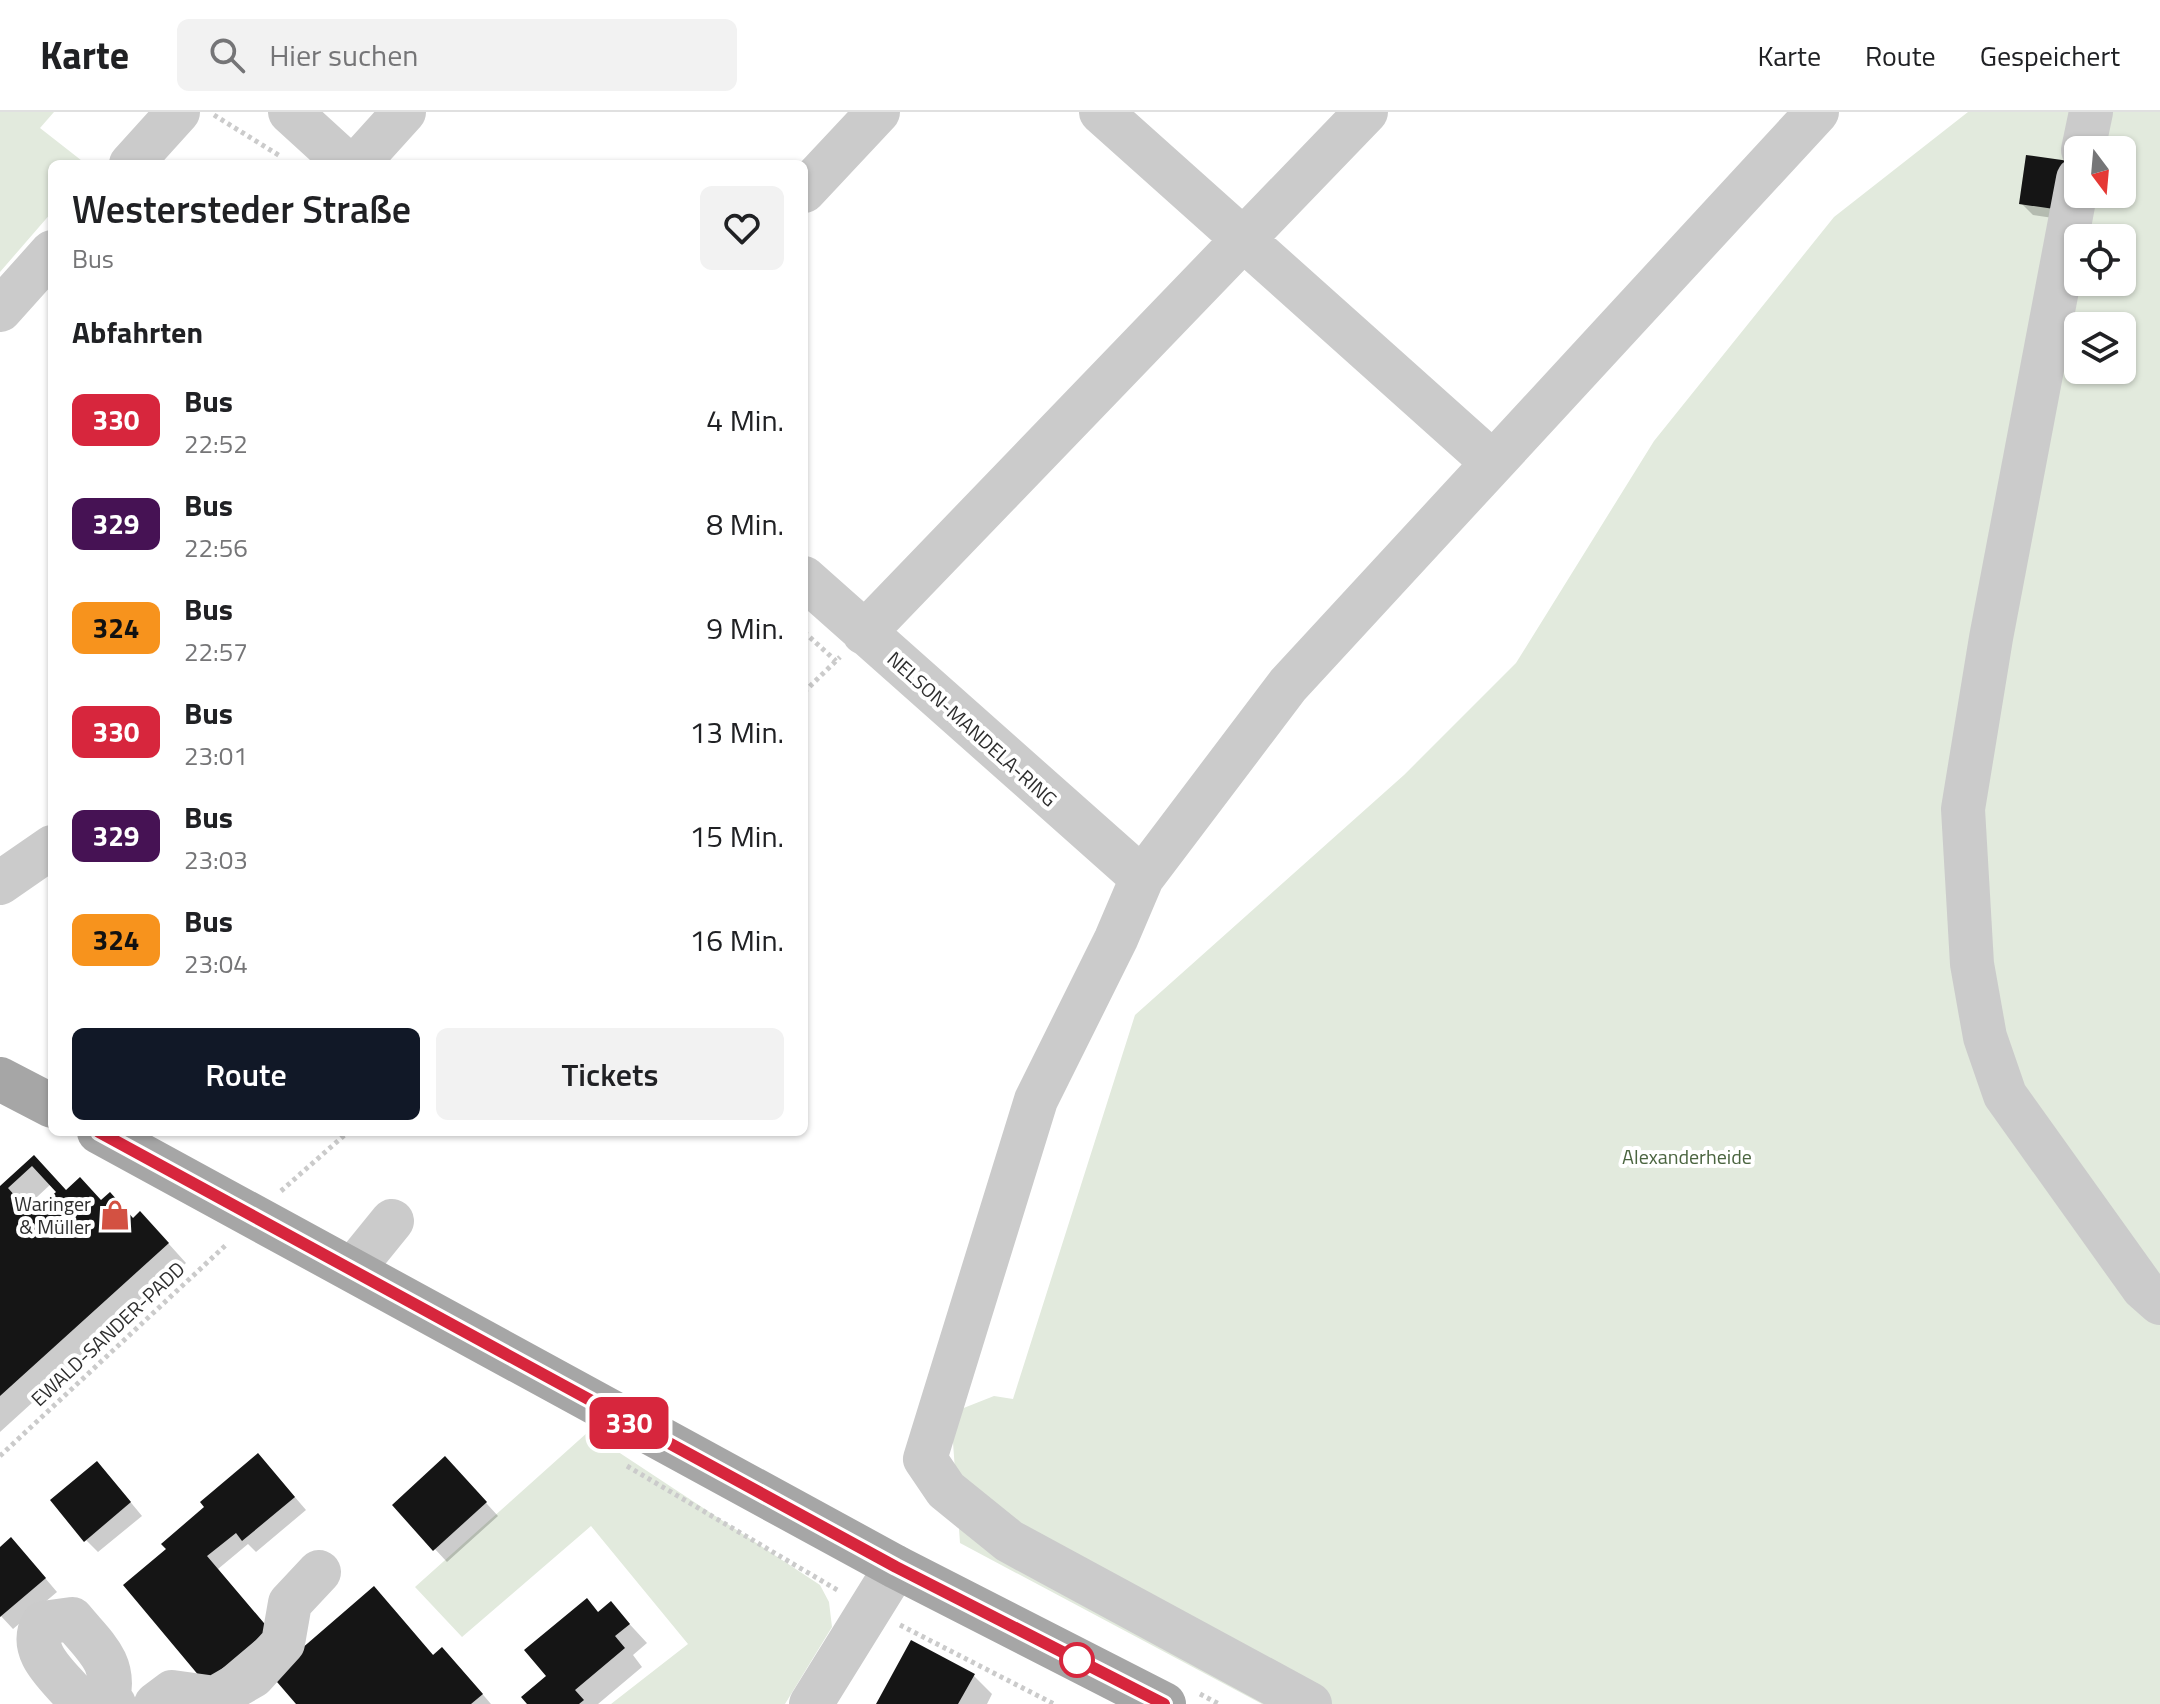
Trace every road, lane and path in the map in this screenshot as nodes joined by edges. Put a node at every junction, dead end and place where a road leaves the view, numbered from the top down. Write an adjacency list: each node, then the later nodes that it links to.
1 (178, 112): 11 (street)
2 (210, 112): 12 (path)
3 (290, 112): 13 (street)
4 (404, 112): 14 (street)
5 (878, 112): 15 (street)
6 (1101, 112): 17 (street)
7 (1366, 112): 17 (street)
8 (1817, 112): 20 (street)
9 (2091, 112): 10 (street)
10 (2086, 136)
11 (135, 160)
12 (287, 160)
13 (343, 160)
14 (361, 160)
15 (808, 187)
16 (2073, 208): 36 (street)
17 (1245, 241): 20 (street); 23 (street)
18 (48, 256): 19 (street)
19 (0, 310)
20 (1492, 462): 26 (street)
21 (808, 584): 23 (street, NELSON-MANDELA-RING)
22 (808, 633): 23 (path)
23 (850, 647): 24 (path); 26 (street, NELSON-MANDELA-RING)
24 (808, 688)
25 (48, 850): 27 (street)
26 (1142, 878): 43 (street)
27 (0, 883)
28 (0, 1079): 29 (main road)
29 (48, 1104)
30 (106, 1136): 35 (main road)
31 (343, 1136): 32 (path)
32 (271, 1199)
33 (392, 1221): 35 (street)
34 (229, 1231): 37 (path, EWALD-SANDER-PADD)
35 (353, 1269): 38 (main road)
36 (2160, 1303)
37 (0, 1456)
38 (896, 1567): 41 (street); 42 (main road)
39 (319, 1572): 40 (street)
40 (156, 1704)
41 (811, 1704)
42 (1164, 1704)
43 (1310, 1704)

